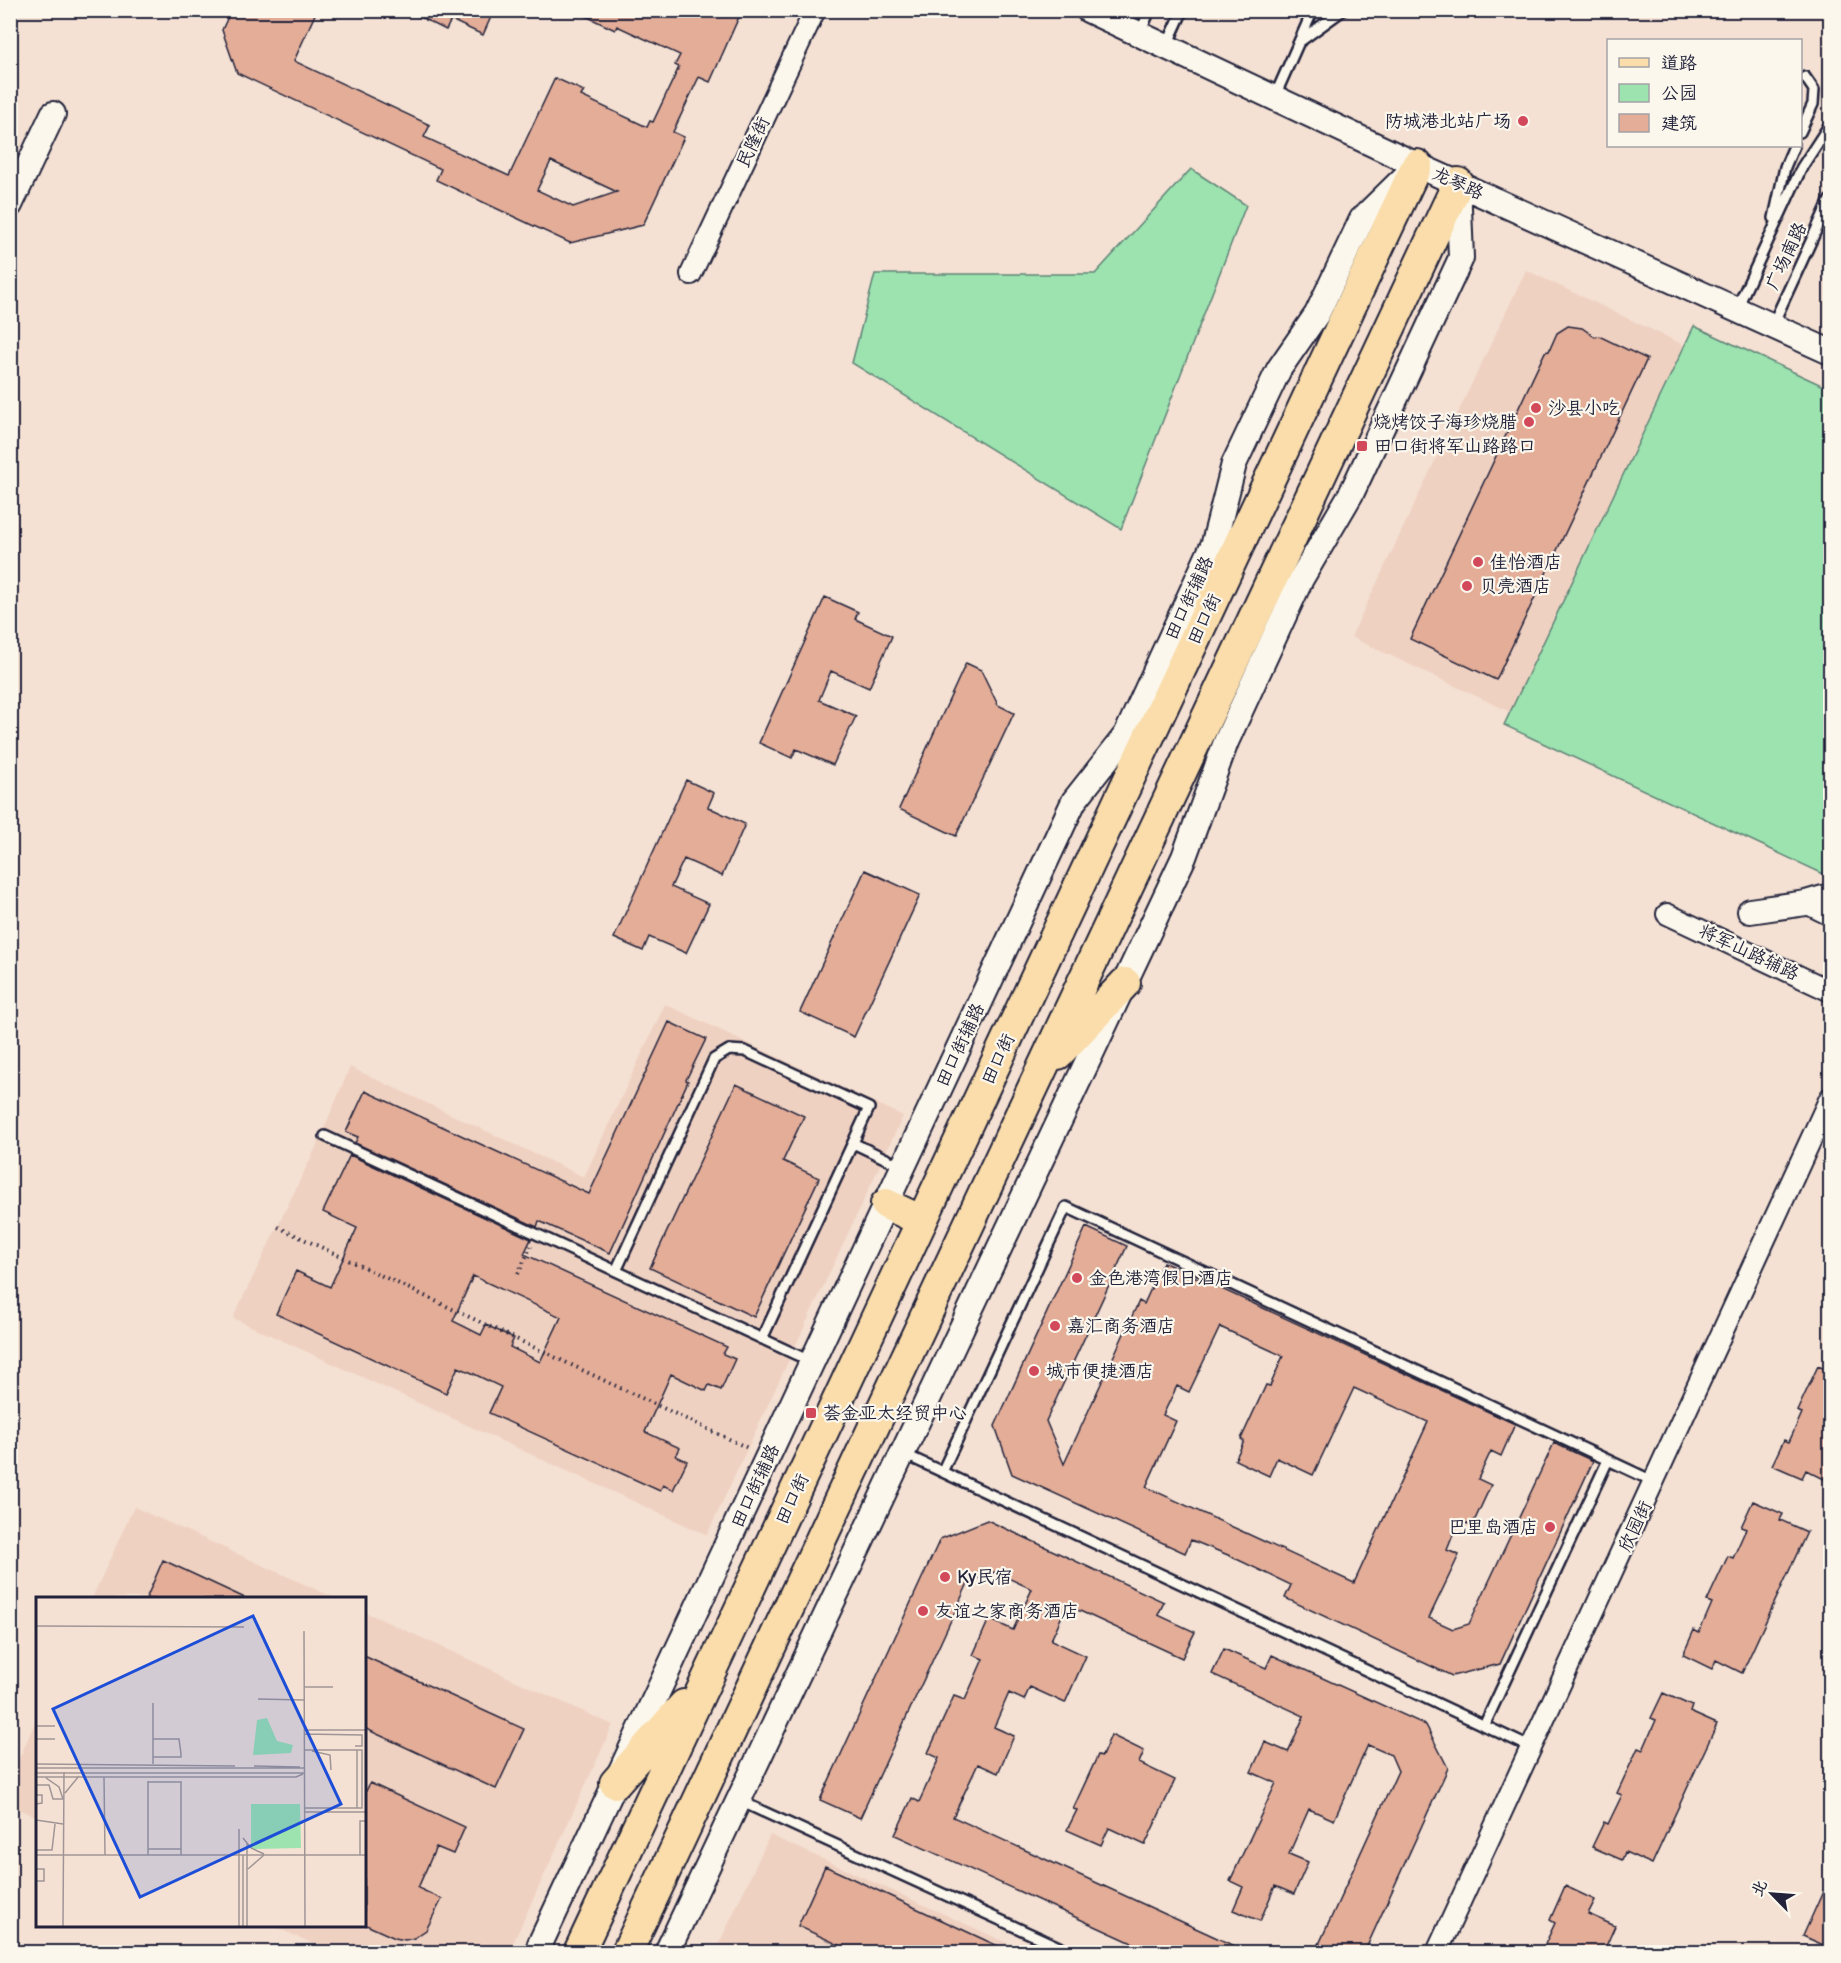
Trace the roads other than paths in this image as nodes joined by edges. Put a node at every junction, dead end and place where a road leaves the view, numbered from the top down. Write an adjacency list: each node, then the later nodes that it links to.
1 (815, 10): 22 (street, 民隆街)
2 (1088, 10): 7 (street, 龙琴路)
3 (1150, 10): 8 (lane)
4 (1183, 10): 10 (lane)
5 (1313, 10): 9 (lane)
6 (1343, 10): 9 (lane)
7 (1115, 16): 8 (street, 龙琴路)
8 (1139, 34): 10 (street, 龙琴路)
9 (1299, 42): 12 (lane)
10 (1166, 47): 12 (street, 龙琴路)
11 (1805, 77): 15 (lane)
12 (1274, 98): 17 (street, 龙琴路)
13 (53, 114): 20 (street)
14 (1830, 124): 21 (lane)
15 (1802, 128)
16 (1794, 147): 21 (lane)
17 (1417, 165): 18 (street, 龙琴路); 37 (street, 田口街辅路); 39 (main road, 田口街)
18 (1458, 183): 23 (street, 龙琴路); 31 (street); 33 (main road)
19 (1830, 200): 24 (lane, 广场南路)
20 (10, 205)
21 (1771, 235): 23 (lane)
22 (692, 274)
23 (1736, 310): 24 (street, 龙琴路)
24 (1772, 326): 25 (street, 龙琴路)
25 (1830, 352)
26 (1830, 896): 27 (street)
27 (1806, 903): 28 (street); 30 (street)
28 (1750, 911)
29 (1667, 914): 32 (street, 将军山路辅路)
30 (1830, 915)
31 (1125, 983): 33 (main road); 43 (street)
32 (1830, 991)
33 (1039, 1074): 52 (main road)
34 (1830, 1098): 46 (street, 欣园街)
35 (325, 1136): 40 (lane)
36 (853, 1143): 37 (lane); 40 (lane); 41 (lane)
37 (904, 1167): 38 (street, 田口街辅路)
38 (886, 1204): 39 (main road); 42 (street, 田口街辅路)
39 (922, 1221): 47 (main road, 田口街)
40 (616, 1271): 41 (lane)
41 (762, 1339): 42 (lane)
42 (812, 1362): 50 (street, 田口街辅路)
43 (903, 1454): 45 (lane); 51 (street)
44 (1608, 1460): 45 (lane); 46 (lane); 48 (lane)
45 (942, 1472): 48 (lane)
46 (1655, 1482): 49 (street, 欣园街)
47 (706, 1681): 50 (main road); 54 (main road, 田口街)
48 (1484, 1726): 49 (lane)
49 (1532, 1748): 59 (street, 欣园街)
50 (615, 1783): 53 (street, 田口街辅路)
51 (740, 1802): 57 (street); 58 (lane)
52 (648, 1907): 55 (main road); 56 (street)
53 (538, 1953)
54 (579, 1953)
55 (627, 1953)
56 (643, 1953)
57 (667, 1953)
58 (1070, 1953)
59 (1437, 1953)

